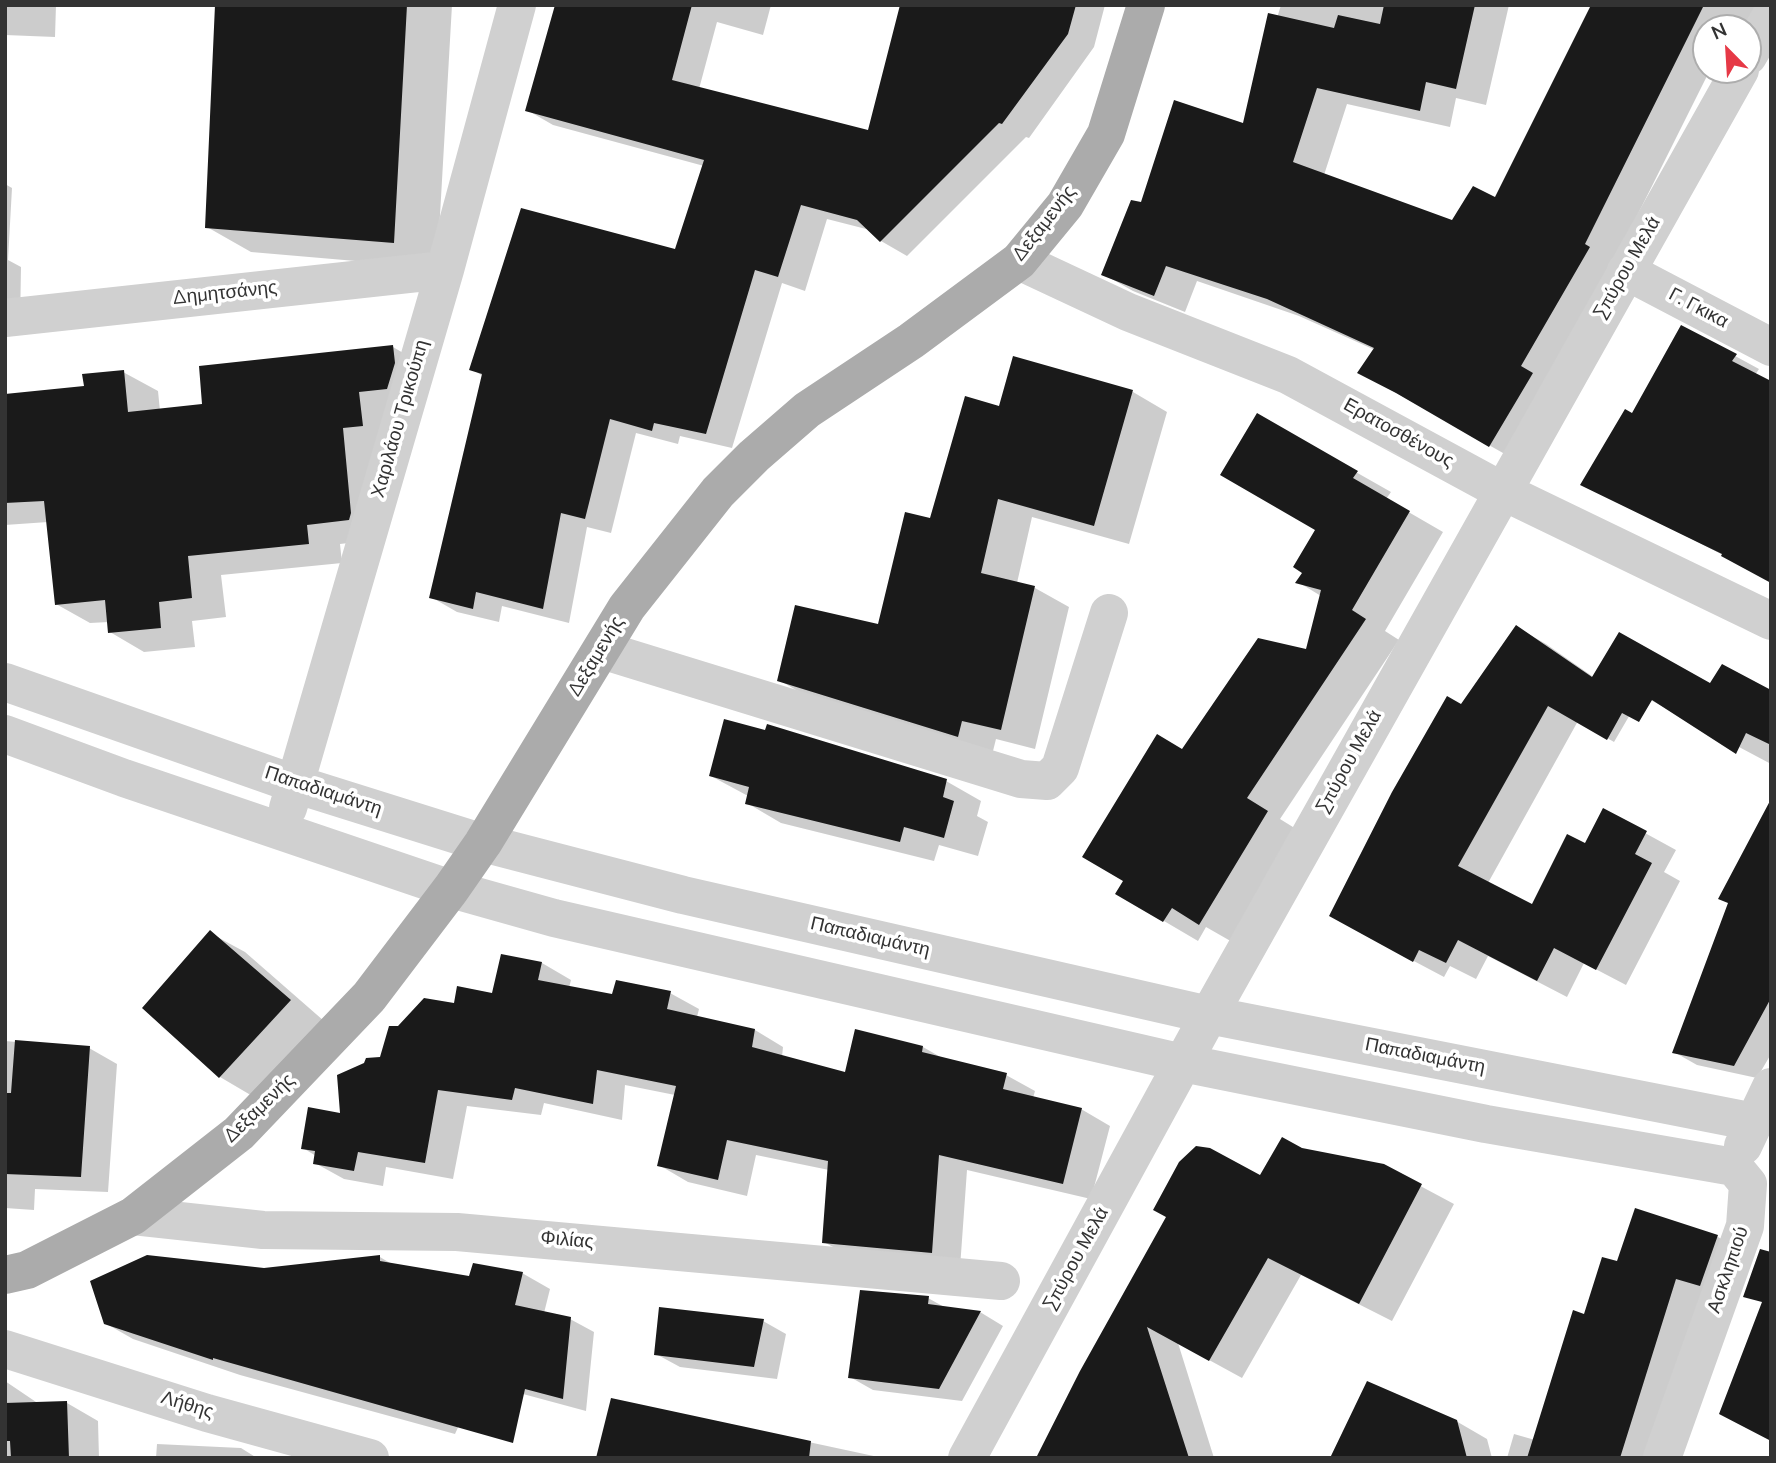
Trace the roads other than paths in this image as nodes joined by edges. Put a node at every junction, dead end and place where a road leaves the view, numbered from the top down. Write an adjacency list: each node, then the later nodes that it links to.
1 (517, 5): 7 (street, Χαριλάου Τρικούπη)
2 (1146, 5): 6 (main road, Δεξαμενής)
3 (1771, 16): 4 (street)
4 (1762, 32)
5 (1732, 84): 8 (street, Σπύρου Μελά)
6 (1019, 261): 11 (street, Ερατοσθένους); 14 (main road, Δεξαμενής)
7 (445, 270): 9 (street, Δημητσάνης); 17 (street, Χαριλάου Τρικούπη)
8 (1626, 271): 10 (street, Γ. Γκικα); 11 (street, Σπύρου Μελά)
9 (5, 318)
10 (1771, 347)
11 (1502, 491): 13 (street, Ερατοσθένους); 21 (street, Σπύρου Μελά)
12 (1109, 613): 14 (street)
13 (1771, 621)
14 (602, 650): 19 (main road, Δεξαμενής)
15 (5, 682): 17 (street, Παπαδιαμάντη)
16 (5, 734): 18 (street)
17 (295, 784): 18 (street, Χαριλάου Τρικούπη); 19 (street, Παπαδιαμάντη)
18 (282, 832): 20 (street)
19 (483, 843): 20 (main road, Δεξαμενής); 21 (street, Παπαδιαμάντη)
20 (452, 889): 22 (street); 26 (main road, Δεξαμενής)
21 (1209, 1015): 22 (street, Σπύρου Μελά); 24 (street, Παπαδιαμάντη)
22 (1184, 1063): 25 (street); 31 (street, Σπύρου Μελά)
23 (1771, 1087): 24 (street)
24 (1754, 1122): 25 (street)
25 (1734, 1167): 32 (street, Ασκληπιού)
26 (133, 1216): 27 (main road, Δεξαμενής); 28 (street, Φιλίας)
27 (5, 1275)
28 (1001, 1281)
29 (5, 1349): 30 (street, Λήθης)
30 (370, 1458)
31 (967, 1458)
32 (1662, 1458)

